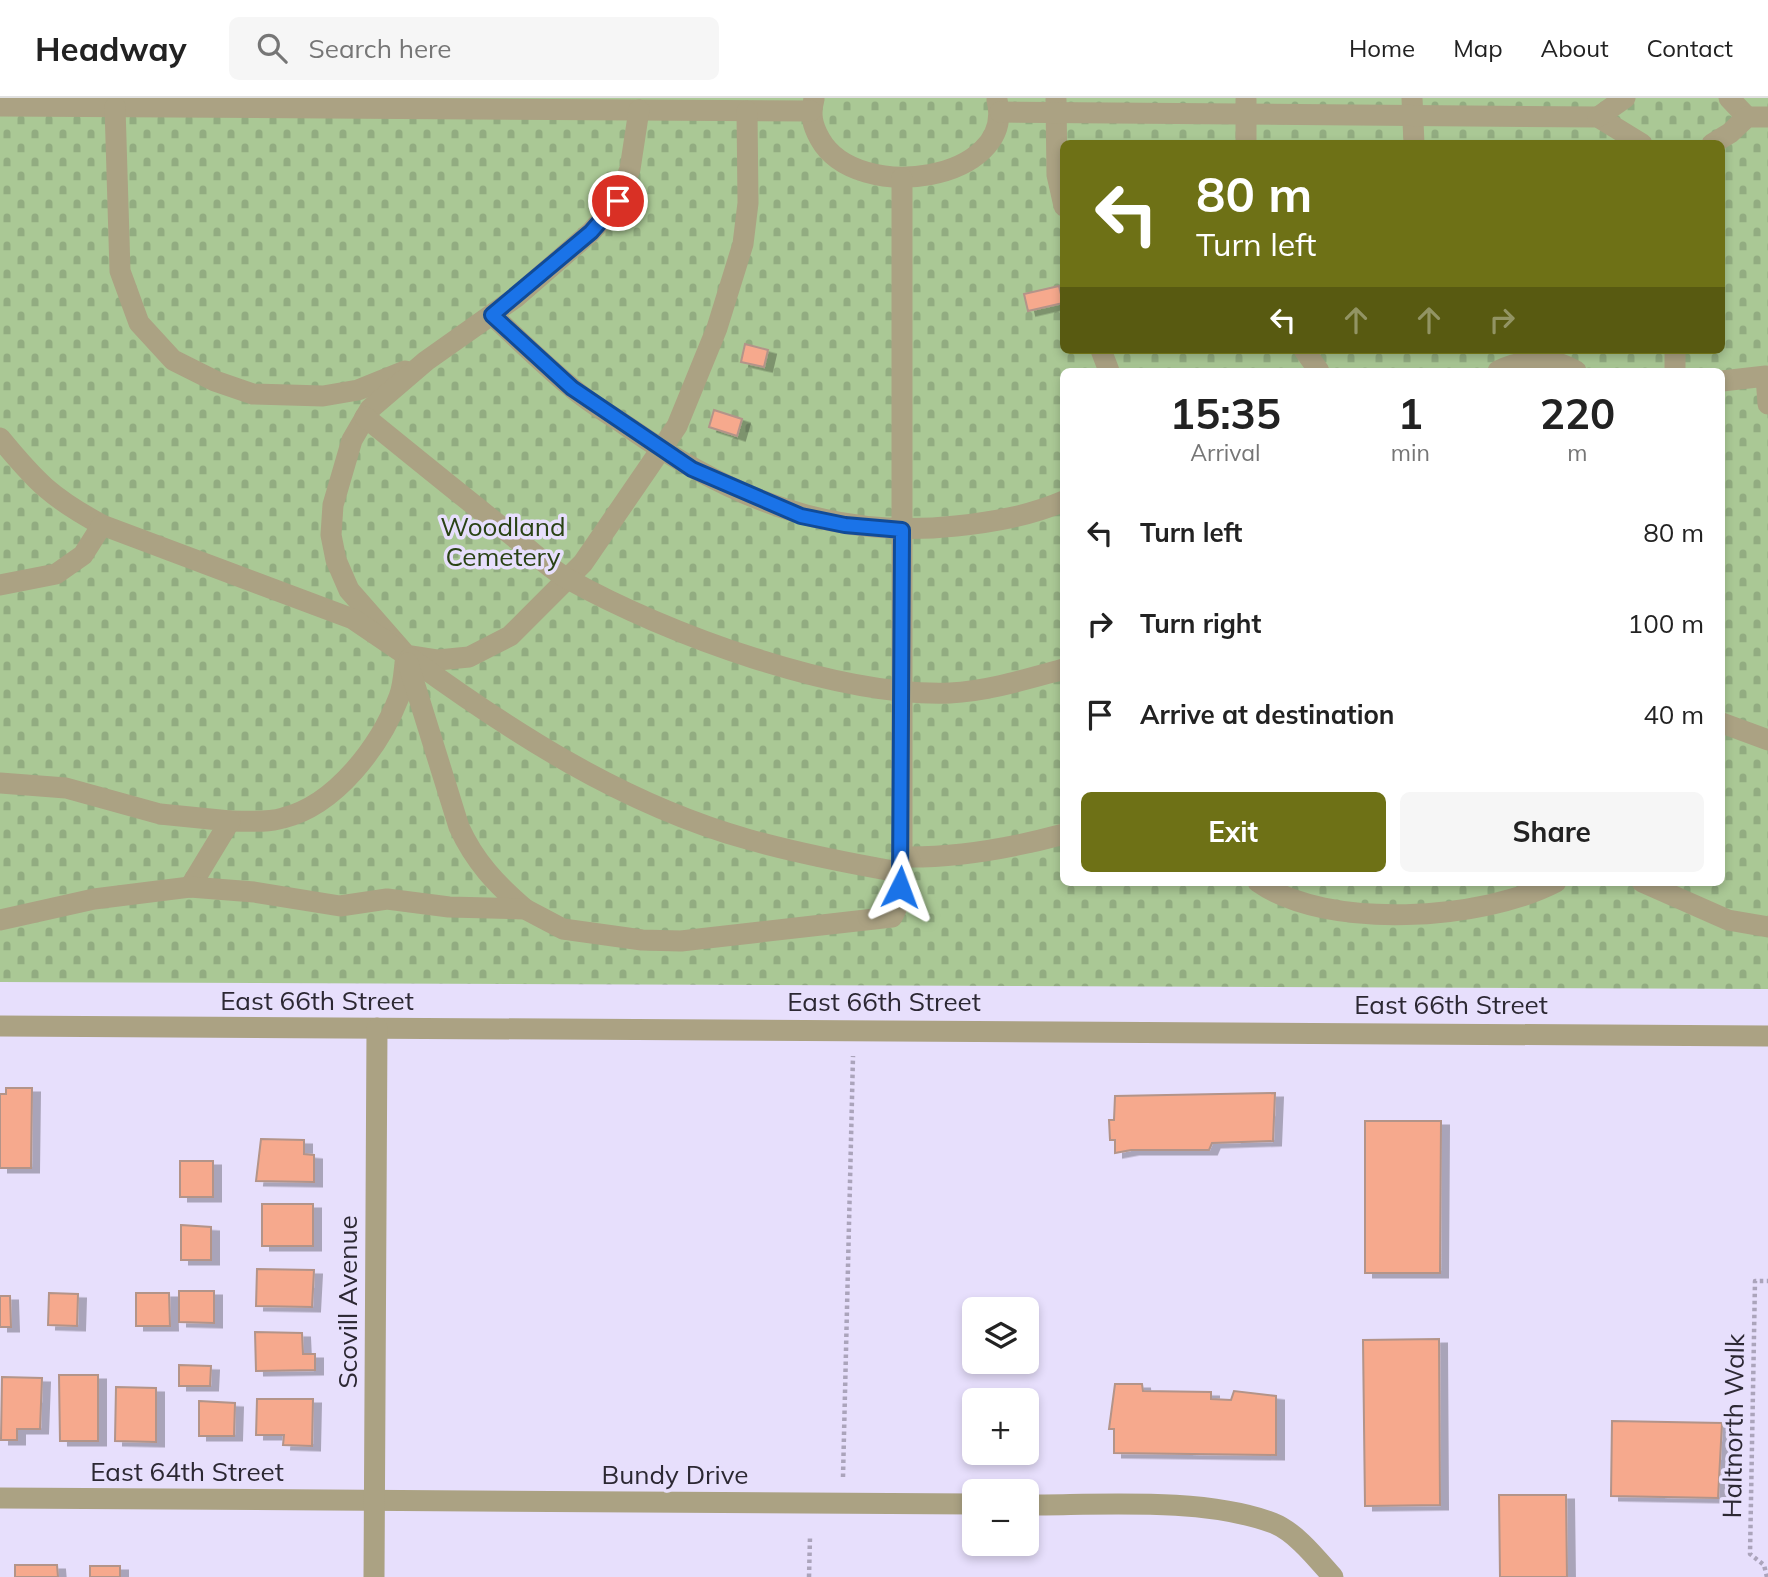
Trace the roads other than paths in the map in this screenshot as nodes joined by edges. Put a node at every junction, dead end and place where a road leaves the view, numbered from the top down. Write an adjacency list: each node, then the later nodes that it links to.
1 (1625, 98): 14 (street)
2 (1729, 98): 15 (street)
3 (42, 102): 10 (street); 11 (street)
4 (485, 104): 11 (street); 12 (street)
5 (813, 105): 13 (street); 20 (street)
6 (998, 105): 7 (street); 20 (street)
7 (1056, 105): 8 (street); 21 (street)
8 (1246, 105): 9 (street); 16 (street)
9 (1412, 105): 14 (street); 17 (street)
10 (0, 106)
11 (115, 107): 29 (street)
12 (639, 110): 13 (street); 22 (street)
13 (747, 111): 33 (street)
14 (1598, 117): 18 (street)
15 (1758, 117): 19 (street)
16 (1246, 140)
17 (1414, 140)
18 (1635, 140)
19 (1719, 140)
20 (902, 178): 36 (street)
21 (1060, 188)
22 (492, 315): 24 (street); 33 (street)
23 (1550, 354): 26 (street)
24 (426, 361): 29 (street); 31 (street)
25 (1507, 368): 26 (street)
26 (1571, 368)
27 (1767, 376): 28 (street); 30 (street)
28 (1725, 381)
29 (323, 396): 31 (street)
30 (1768, 404)
31 (363, 419): 37 (street); 39 (street)
32 (0, 438): 35 (street)
33 (662, 450): 36 (street); 37 (street)
34 (1060, 503): 36 (street)
35 (102, 525): 38 (street); 40 (street)
36 (902, 530): 43 (street)
37 (566, 578): 41 (street); 43 (street)
38 (0, 585)
39 (349, 590): 40 (street); 41 (street)
40 (334, 611): 41 (street)
41 (405, 655): 47 (street); 49 (street); 54 (street)
42 (1060, 670): 43 (street)
43 (901, 690): 49 (street)
44 (1725, 724): 45 (street)
45 (1768, 740)
46 (0, 783): 47 (street)
47 (229, 821): 53 (street)
48 (1060, 835): 49 (street)
49 (900, 865): 54 (street)
50 (1264, 886): 51 (street)
51 (1549, 886)
52 (1651, 886): 56 (street)
53 (190, 887): 54 (street); 55 (street)
54 (524, 909)
55 (0, 920)
56 (1768, 927)
57 (0, 1026): 58 (street, East 66th Street)
58 (377, 1028): 59 (street, East 66th Street); 61 (street, Scovill Avenue)
59 (1768, 1036)
60 (0, 1499): 61 (street, East 64th Street)
61 (374, 1500): 62 (street, Bundy Drive); 64 (street, Scovill Avenue)
62 (962, 1504)
63 (1039, 1504): 65 (street)
64 (374, 1577)
65 (1333, 1577)

